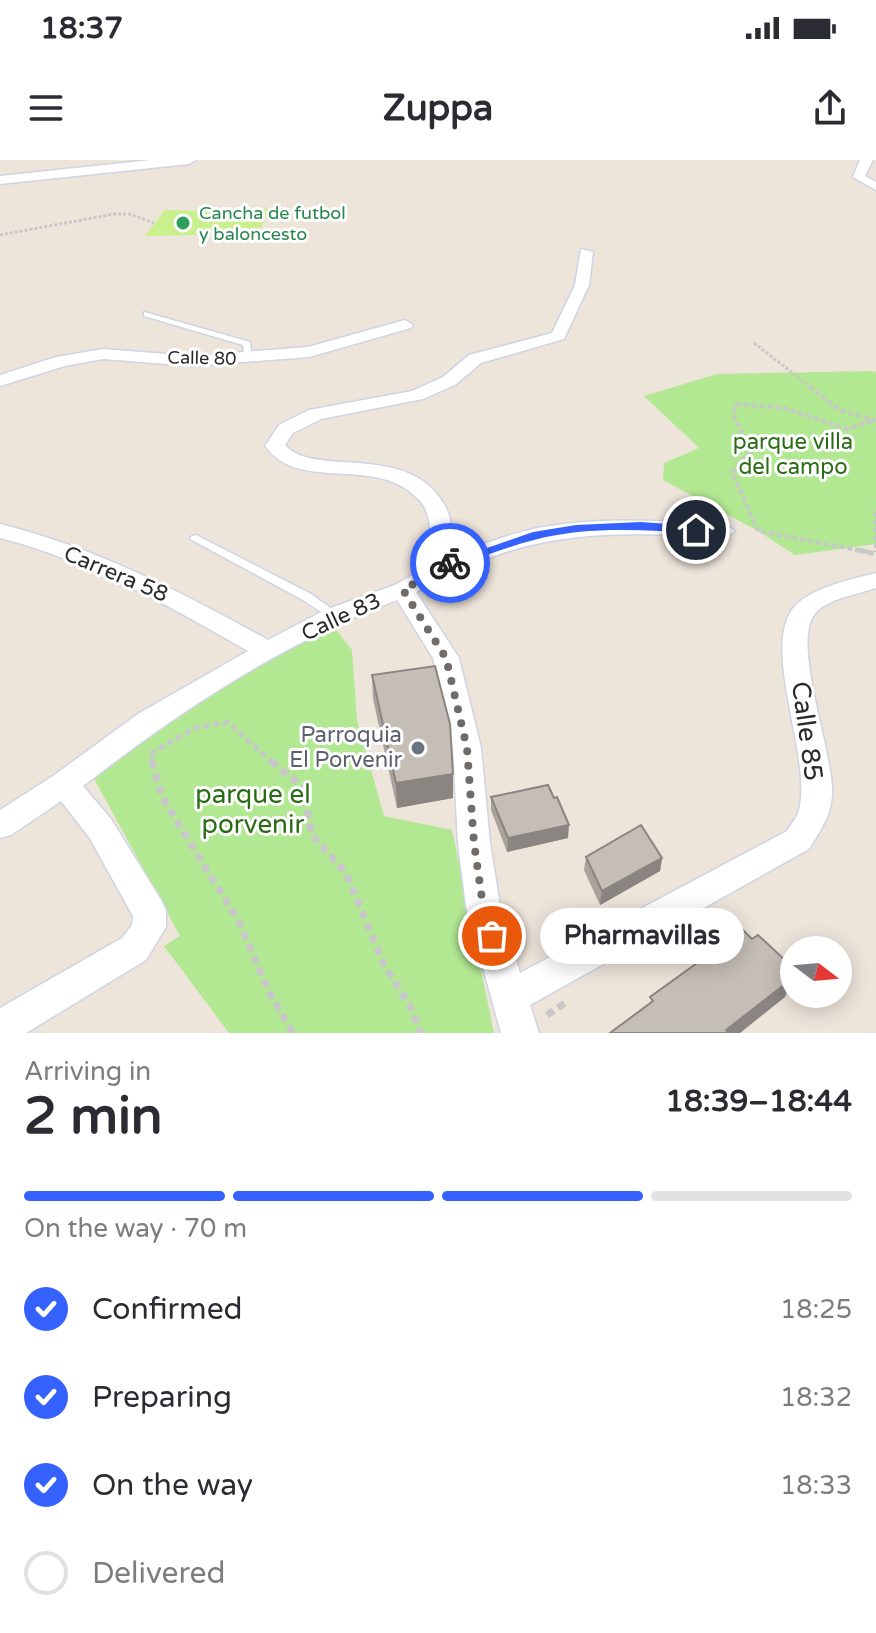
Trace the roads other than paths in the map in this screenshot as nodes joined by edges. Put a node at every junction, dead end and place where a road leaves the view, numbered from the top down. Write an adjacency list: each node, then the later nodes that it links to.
1 (189, 160): 3 (street)
2 (868, 160): 4 (street)
3 (0, 180)
4 (876, 187)
5 (586, 252): 13 (street)
6 (147, 314): 8 (lane)
7 (405, 325): 8 (street, Calle 80)
8 (248, 358): 9 (street, Calle 80)
9 (0, 381)
10 (0, 531): 17 (street, Carrera 58)
11 (724, 531): 13 (street, Calle 83)
12 (196, 538): 16 (lane)
13 (450, 563): 15 (street, Calle 83)
14 (876, 580): 20 (street, Calle 85)
15 (403, 590): 16 (street, Calle 83); 20 (street)
16 (334, 615): 17 (street, Calle 83)
17 (269, 652): 18 (street, Calle 83)
18 (64, 784): 19 (street, Calle 83); 22 (street)
19 (0, 826)
20 (510, 997): 21 (street)
21 (531, 1026)
22 (0, 1028)

